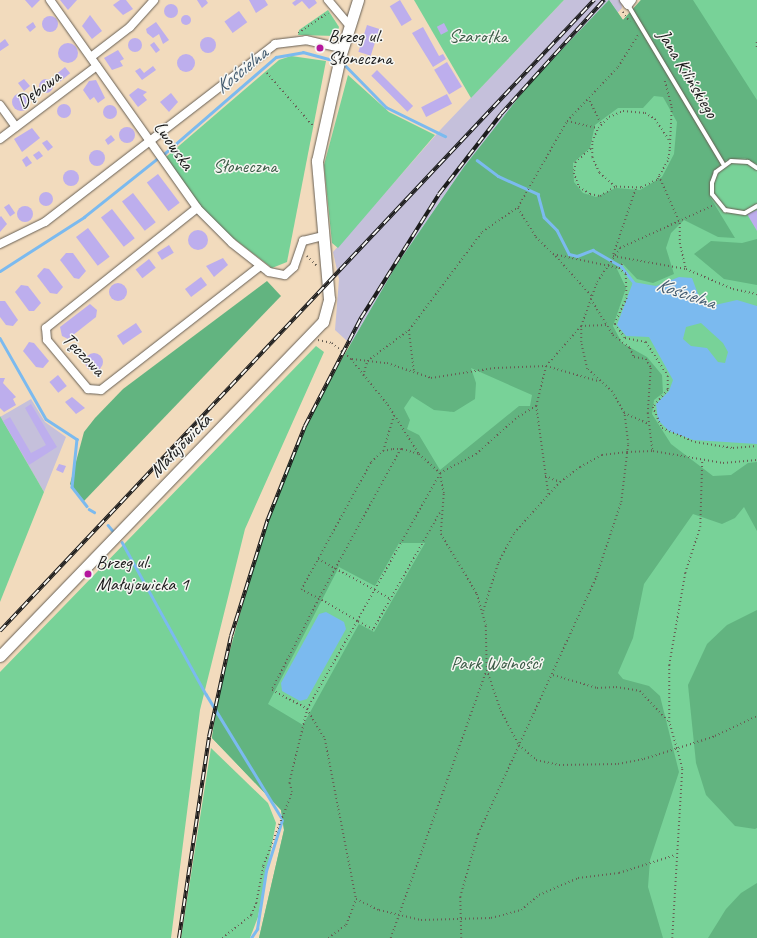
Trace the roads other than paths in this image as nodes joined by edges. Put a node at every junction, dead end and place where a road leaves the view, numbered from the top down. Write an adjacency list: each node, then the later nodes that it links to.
1 (50, 0): 7 (street, Lwowska)
2 (154, 0): 7 (street)
3 (328, 0): 6 (street)
4 (358, 0): 6 (street, Małujowicka)
5 (628, 2): 14 (lane, Jana Kilińskiego)
6 (349, 25): 8 (street, Małujowicka)
7 (91, 57): 9 (street, Lwowska)
8 (340, 57): 13 (street); 18 (street, Małujowicka)
9 (97, 66): 11 (street, Dębowa); 13 (street, Lwowska)
10 (0, 105): 11 (street)
11 (16, 127): 12 (street, Dębowa)
12 (0, 140)
13 (150, 142): 17 (street, Lwowska); 19 (street)
14 (724, 164): 15 (lane); 16 (lane)
15 (757, 168)
16 (757, 206)
17 (197, 208): 20 (street, Lwowska); 20 (street, Tęczowa)
18 (323, 236): 20 (street, Lwowska); 21 (street, Małujowicka)
19 (0, 244)
20 (260, 266)
21 (0, 656)

